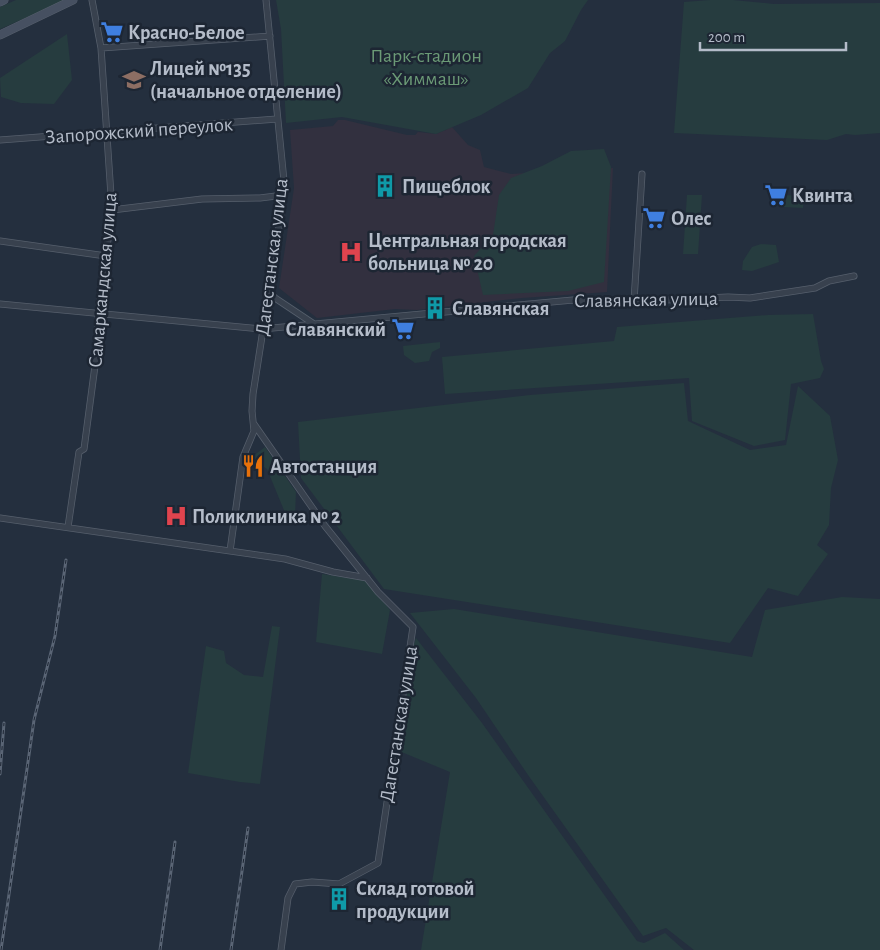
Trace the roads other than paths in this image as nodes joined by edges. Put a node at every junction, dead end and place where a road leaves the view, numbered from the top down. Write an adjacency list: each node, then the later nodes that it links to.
1 (4, 0): 5 (street)
2 (73, 0): 6 (street)
3 (92, 0): 8 (street, Самаркандская улица)
4 (266, 0): 7 (street, Дагестанская улица)
5 (0, 2)
6 (0, 35)
7 (270, 36): 8 (street); 9 (street, Дагестанская улица)
8 (101, 48): 10 (street, Самаркандская улица)
9 (277, 119): 10 (street, Запорожский переулок); 13 (street, Дагестанская улица)
10 (106, 133): 11 (street, Запорожский переулок); 14 (street, Самаркандская улица)
11 (0, 140)
12 (642, 174): 19 (street)
13 (284, 195): 14 (street); 18 (street, Дагестанская улица)
14 (112, 210): 16 (street, Самаркандская улица)
15 (0, 241): 16 (street)
16 (106, 256): 21 (street, Самаркандская улица)
17 (854, 276): 19 (street, Славянская улица)
18 (268, 290): 22 (street); 23 (street, Дагестанская улица)
19 (634, 301): 22 (street, Славянская улица)
20 (0, 304): 21 (street, Славянская улица)
21 (98, 313): 23 (street, Славянская улица); 26 (street, Самаркандская улица)
22 (316, 325): 23 (street, Славянская улица)
23 (262, 330): 24 (street, Дагестанская улица)
24 (254, 424): 27 (street, Дагестанская улица); 28 (street, Дагестанская улица)
25 (0, 518): 26 (street)
26 (68, 527): 27 (street)
27 (230, 550): 28 (street)
28 (367, 578): 29 (street, Дагестанская улица)
29 (281, 950)

